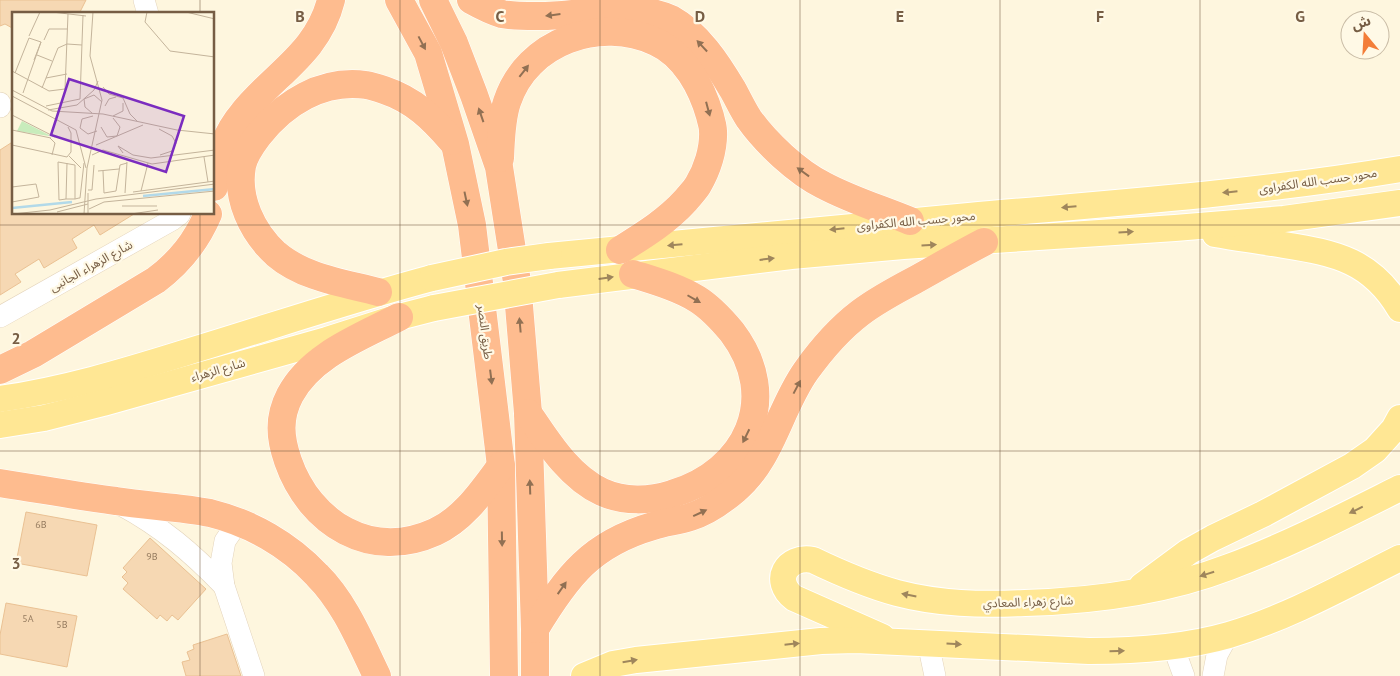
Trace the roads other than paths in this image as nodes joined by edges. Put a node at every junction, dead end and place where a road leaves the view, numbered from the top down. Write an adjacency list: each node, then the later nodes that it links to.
1 (330, 0): 10 (highway)
2 (399, 0): 7 (highway, طريق النصر, one-way to 7)
3 (433, 0): 8 (highway, one-way to 3)
4 (471, 0): 14 (highway, one-way to 4)
5 (0, 103): 6 (street)
6 (0, 107)
7 (455, 144): 20 (highway); 30 (highway, طريق النصر, one-way to 30)
8 (499, 167): 17 (highway, one-way to 17); 27 (highway, one-way to 8)
9 (1400, 169): 14 (main road, محور حسب الله الكفراوى, one-way to 14)
10 (215, 176)
11 (1400, 203): 15 (main road, محور حسب الله الكفراوى)
12 (179, 215): 23 (street, شارع الزهراء الجانبى)
13 (207, 215): 25 (highway)
14 (910, 221): 17 (main road, محور حسب الله الكفراوى, one-way to 17)
15 (1175, 228): 16 (main road, محور حسب الله الكفراوى, one-way to 15); 22 (main road)
16 (984, 242): 18 (main road, محور حسب الله الكفراوى, one-way to 16); 38 (highway, one-way to 16)
17 (620, 250): 19 (main road, محور حسب الله الكفراوى, bridge)
18 (633, 274): 21 (main road, محور حسب الله الكفراوى, one-way to 18, bridge); 27 (highway, one-way to 27)
19 (432, 278): 20 (main road, شارع الزهراء)
20 (378, 292): 26 (main road, شارع الزهراء)
21 (434, 308): 24 (main road, شارع الزهراء)
22 (1400, 309)
23 (0, 317)
24 (399, 317): 29 (main road, شارع الزهراء); 30 (highway)
25 (0, 370)
26 (0, 400)
27 (528, 412): 38 (highway, one-way to 27)
28 (1400, 418): 37 (main road)
29 (0, 425)
30 (502, 466): 45 (highway, طريق النصر, one-way to 45)
31 (0, 483): 33 (highway)
32 (1400, 488): 37 (main road, شارع زهراء المعادي, one-way to 37)
33 (114, 501): 34 (highway); 36 (street)
34 (238, 522): 36 (street); 44 (highway)
35 (1400, 558): 39 (main road, شارع زهراء المعادي)
36 (224, 586): 43 (street)
37 (1132, 593): 40 (main road, شارع زهراء المعادي, one-way to 40)
38 (535, 629): 46 (highway)
39 (1228, 636): 42 (main road, شارع زهراء المعادي); 50 (street)
40 (892, 641): 41 (main road, شارع زهراء المعادي); 47 (main road, شارع زهراء المعادي, one-way to 40)
41 (928, 643): 42 (main road, شارع زهراء المعادي, one-way to 42); 48 (street)
42 (1172, 646): 49 (street)
43 (254, 676)
44 (377, 676)
45 (504, 676)
46 (535, 676)
47 (584, 676)
48 (935, 676)
49 (1184, 676)
50 (1213, 676)

